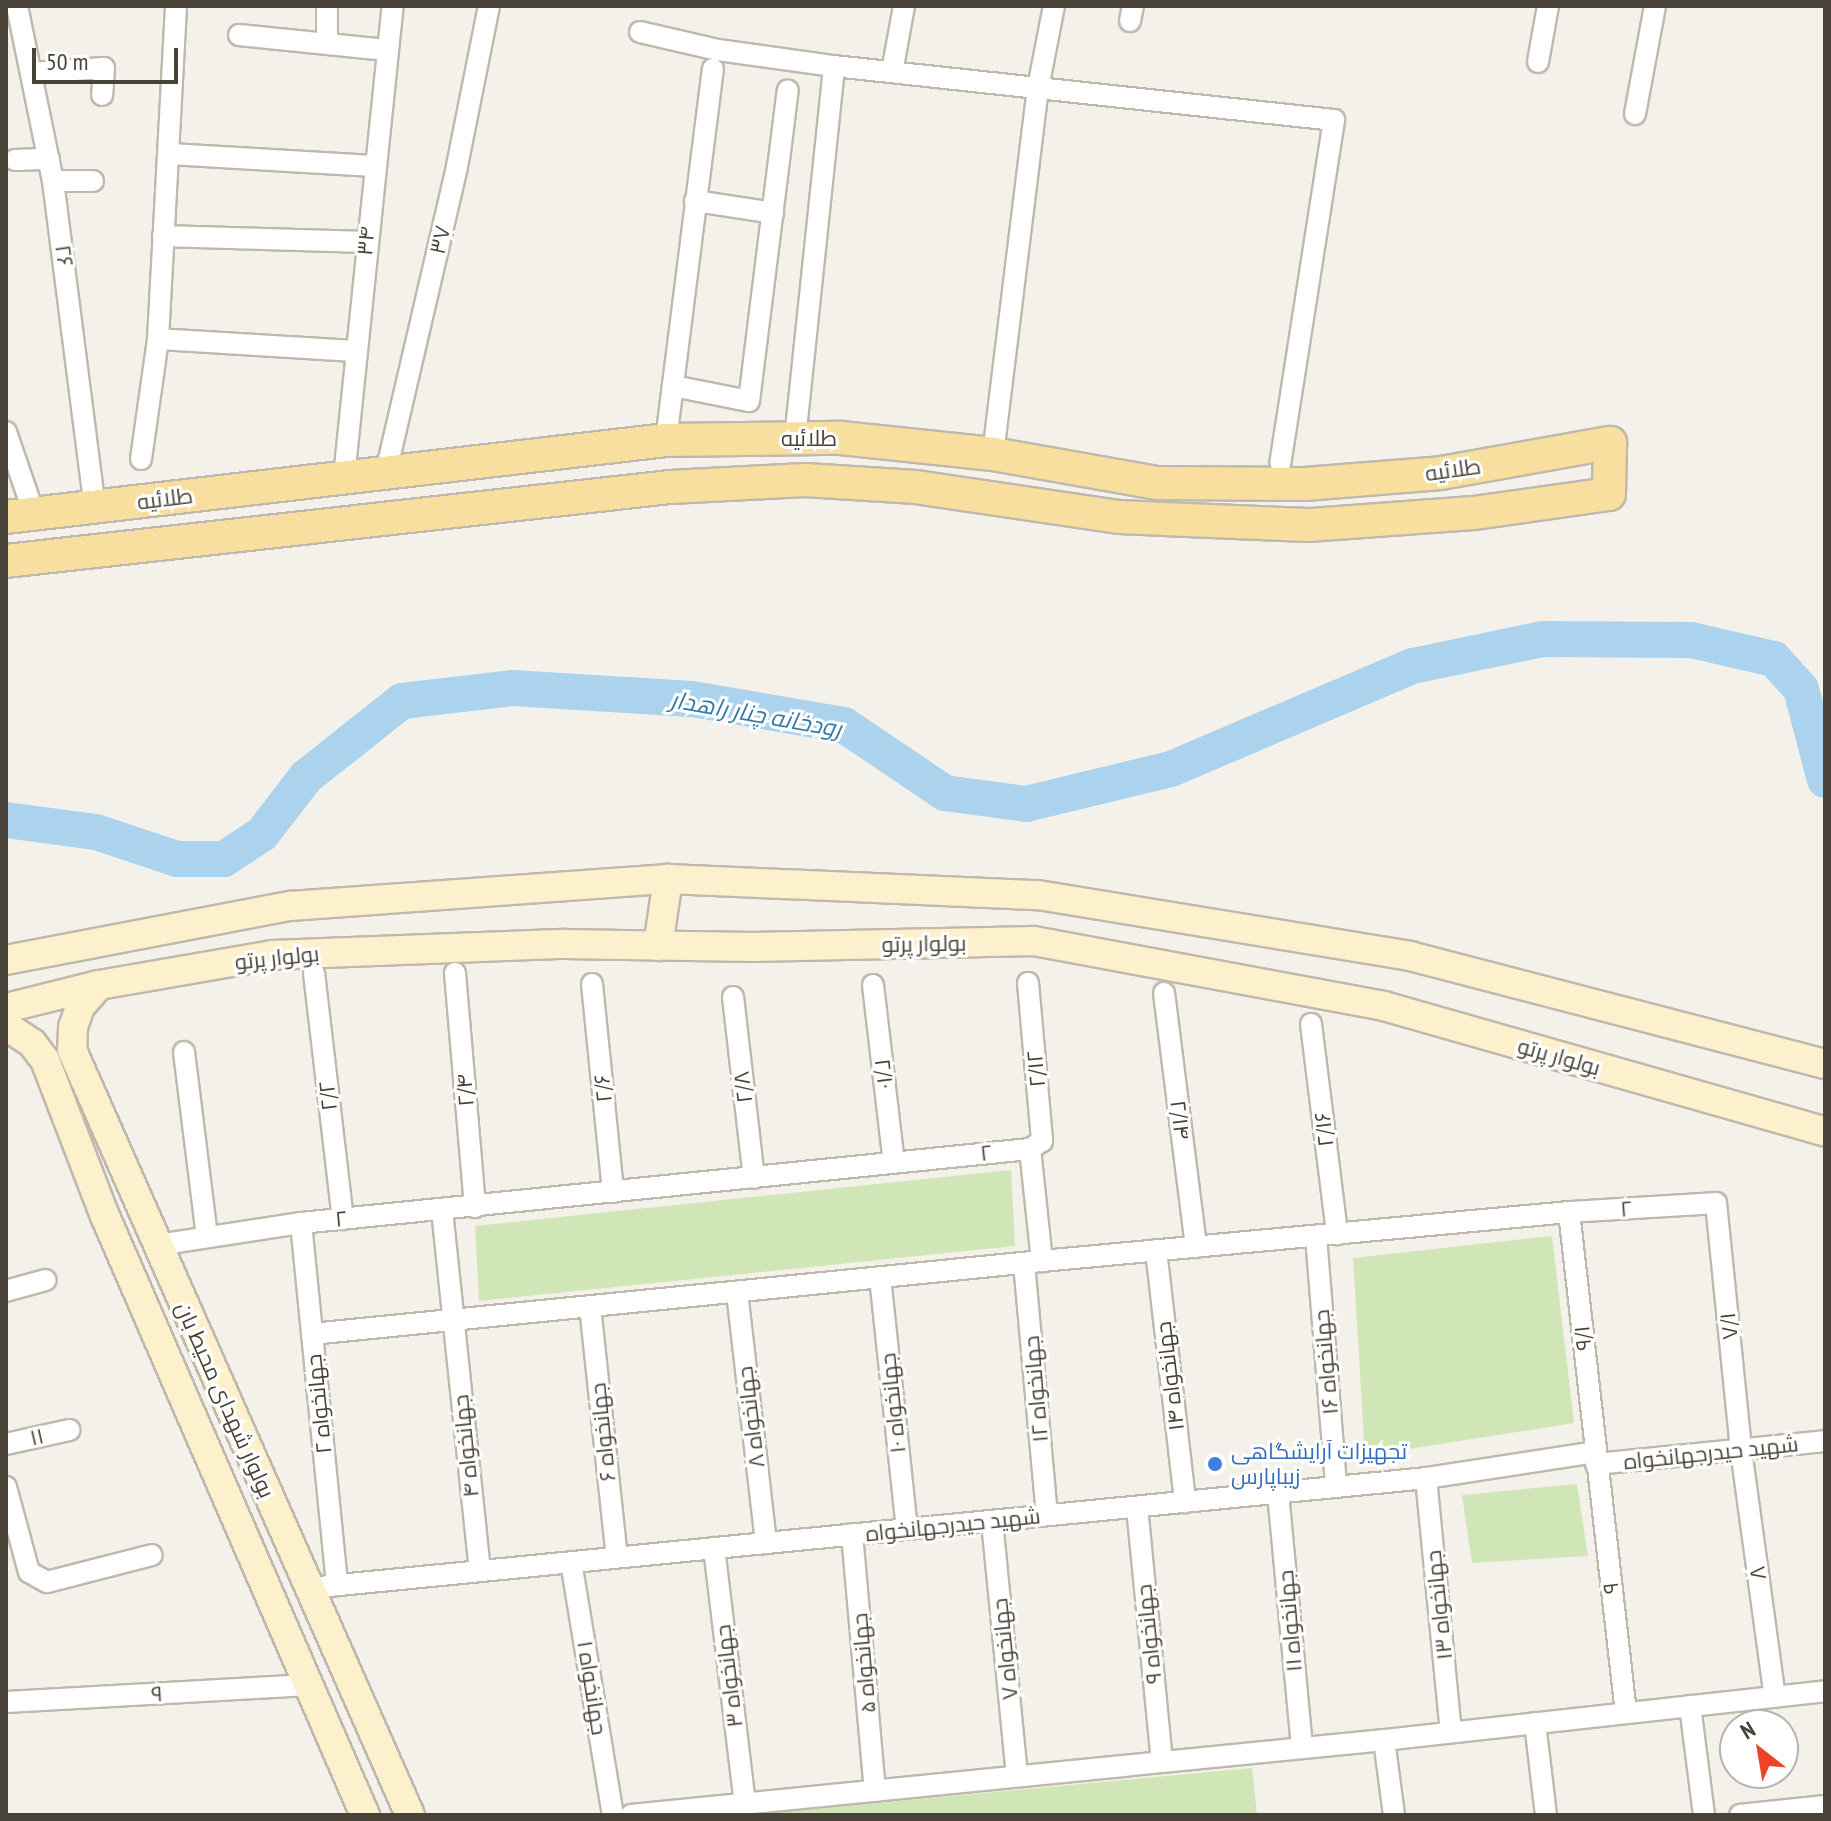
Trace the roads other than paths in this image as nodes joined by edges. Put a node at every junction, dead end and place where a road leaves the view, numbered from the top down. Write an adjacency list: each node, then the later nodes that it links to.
1 (17, 6): 18 (street, ۲۶)
2 (176, 6): 23 (street)
3 (327, 6): 12 (street)
4 (393, 6): 13 (street, ۳۴)
5 (489, 6): 42 (street, ۳۷)
6 (904, 6): 17 (street)
7 (1054, 6): 19 (street)
8 (1548, 6): 14 (street)
9 (1655, 6): 22 (street)
10 (640, 32): 15 (street)
11 (239, 35): 12 (street)
12 (327, 44): 13 (street)
13 (386, 50): 26 (street, ۳۴)
14 (1538, 62)
15 (834, 66): 17 (street); 37 (street)
16 (713, 69): 29 (street)
17 (892, 72): 19 (street)
18 (31, 73): 21 (street); 24 (street, ۲۶)
19 (1038, 88): 39 (street); 41 (street)
20 (788, 90): 30 (street)
21 (102, 95)
22 (1635, 114)
23 (170, 154): 26 (street); 31 (street)
24 (49, 159): 25 (street); 27 (street, ۲۶)
25 (15, 160)
26 (374, 166): 32 (street, ۳۴)
27 (53, 181): 28 (street); 44 (street, ۲۶)
28 (93, 181)
29 (695, 201): 30 (street); 35 (street)
30 (773, 213): 35 (street)
31 (163, 236): 32 (street); 33 (street)
32 (366, 242): 34 (street, ۳۴)
33 (158, 339): 34 (street); 40 (street)
34 (357, 351): 43 (street, ۳۴)
35 (673, 386): 38 (street)
36 (6, 432): 45 (street)
37 (795, 439): 38 (main road, طلائیه); 39 (main road, طلائیه)
38 (666, 440): 42 (main road, طلائیه)
39 (993, 454): 46 (main road, طلائیه)
40 (141, 459)
41 (1280, 463)
42 (386, 472): 43 (main road, طلائیه)
43 (344, 477): 44 (main road, طلائیه)
44 (95, 508): 45 (main road, طلائیه)
45 (20, 516)
46 (6, 561)
47 (668, 879): 48 (main road); 49 (main road, بولوار پرتو); 64 (main road, بولوار پرتو)
48 (658, 946): 54 (main road, بولوار پرتو); 65 (main road, بولوار پرتو)
49 (6, 960)
50 (314, 973): 74 (street, ۲/۲)
51 (455, 973): 71 (street, ۲/۴)
52 (1028, 983): 66 (street, ۲/۱۲)
53 (592, 984): 69 (street, ۲/۶)
54 (99, 985): 58 (main road, بولوار پرتو); 61 (main road)
55 (873, 985): 67 (street, ۲/۱۰)
56 (1164, 993): 79 (street, ۲/۱۴)
57 (733, 997): 68 (street, ۲/۸)
58 (6, 1008)
59 (1311, 1024): 76 (street, ۲/۱۶)
60 (6, 1026): 63 (main road, بولوار شهدای محیط بان)
61 (73, 1040): 63 (main road); 78 (main road, بولوار شهدای محیط بان)
62 (184, 1052): 77 (street)
63 (40, 1054): 112 (main road, بولوار شهدای محیط بان)
64 (1825, 1064)
65 (1825, 1132)
66 (1030, 1149): 67 (street, ۲); 81 (street)
67 (894, 1163): 68 (street, ۲)
68 (754, 1178): 69 (street, ۲)
69 (613, 1192): 71 (street, ۲)
70 (1716, 1203): 73 (street, ۲); 92 (street, ۷/۱)
71 (475, 1207): 72 (street, ۲)
72 (442, 1210): 74 (street, ۲); 87 (street, جهانخواه ۴)
73 (1569, 1212): 76 (street, ۲); 93 (street, ۹/۱)
74 (343, 1219): 75 (street, ۲)
75 (301, 1223): 77 (street, ۲); 88 (street, جهانخواه ۲)
76 (1326, 1235): 79 (street, ۲); 96 (street, جهانخواه ۱۶)
77 (207, 1237): 78 (street, ۲)
78 (157, 1245): 111 (main road, بولوار شهدای محیط بان)
79 (1196, 1247): 80 (street, ۲)
80 (1156, 1250): 81 (street, ۲); 98 (street, جهانخواه ۱۴)
81 (1033, 1262): 82 (street, ۲); 100 (street, جهانخواه ۱۲)
82 (880, 1277): 85 (street, ۲); 102 (street, جهانخواه ۱۰)
83 (46, 1280): 84 (street)
84 (6, 1291)
85 (737, 1292): 86 (street, ۲); 104 (street, جهانخواه ۸)
86 (590, 1306): 87 (street, ۲); 107 (street, جهانخواه ۶)
87 (452, 1320): 88 (street, ۲); 109 (street, جهانخواه ۴)
88 (312, 1334): 110 (street, جهانخواه ۲)
89 (69, 1430): 91 (street, ۱۱)
90 (1825, 1441): 92 (street, شهید حیدرجهانخواه)
91 (6, 1444)
92 (1741, 1450): 93 (street, شهید حیدرجهانخواه); 114 (street, ۷)
93 (1596, 1458): 94 (street, شهید حیدرجهانخواه); 117 (street, ۹)
94 (1426, 1478): 96 (street, شهید حیدرجهانخواه); 119 (street, جهانخواه ۱۳)
95 (6, 1487): 106 (street)
96 (1336, 1487): 97 (street, شهید حیدرجهانخواه)
97 (1278, 1493): 98 (street, شهید حیدرجهانخواه); 121 (street, جهانخواه ۱۱)
98 (1185, 1502): 99 (street, شهید حیدرجهانخواه)
99 (1137, 1507): 100 (street, شهید حیدرجهانخواه); 122 (street, جهانخواه ۹)
100 (1047, 1515): 101 (street, شهید حیدرجهانخواه)
101 (992, 1521): 102 (street, شهید حیدرجهانخواه); 123 (street, جهانخواه ۷)
102 (907, 1529): 103 (street, شهید حیدرجهانخواه)
103 (852, 1534): 104 (street, شهید حیدرجهانخواه); 124 (street, جهانخواه ۵)
104 (766, 1543): 105 (street, شهید حیدرجهانخواه)
105 (714, 1548): 107 (street, شهید حیدرجهانخواه); 125 (street, جهانخواه ۳)
106 (152, 1555)
107 (617, 1557): 108 (street, شهید حیدرجهانخواه)
108 (571, 1562): 109 (street, شهید حیدرجهانخواه); 130 (street, جهانخواه ۱)
109 (480, 1571): 110 (street, شهید حیدرجهانخواه)
110 (337, 1585): 111 (street, شهید حیدرجهانخواه)
111 (309, 1588): 129 (main road, بولوار شهدای محیط بان)
112 (308, 1685): 115 (street, ۹); 128 (main road, بولوار شهدای محیط بان)
113 (1825, 1691): 114 (street)
114 (1775, 1697): 116 (street)
115 (6, 1702)
116 (1690, 1706): 117 (street); 134 (street)
117 (1626, 1713): 118 (street)
118 (1535, 1723): 119 (street); 133 (street)
119 (1451, 1732): 120 (street)
120 (1384, 1740): 121 (street); 132 (street)
121 (1302, 1748): 122 (street)
122 (1162, 1762): 123 (street)
123 (1017, 1776): 124 (street)
124 (875, 1791): 125 (street)
125 (745, 1804): 127 (street)
126 (1825, 1806): 135 (street)
127 (690, 1812): 131 (street)
128 (365, 1815)
129 (410, 1815)
130 (613, 1815)
131 (631, 1815)
132 (1394, 1815)
133 (1546, 1815)
134 (1704, 1815)
135 (1740, 1815)

